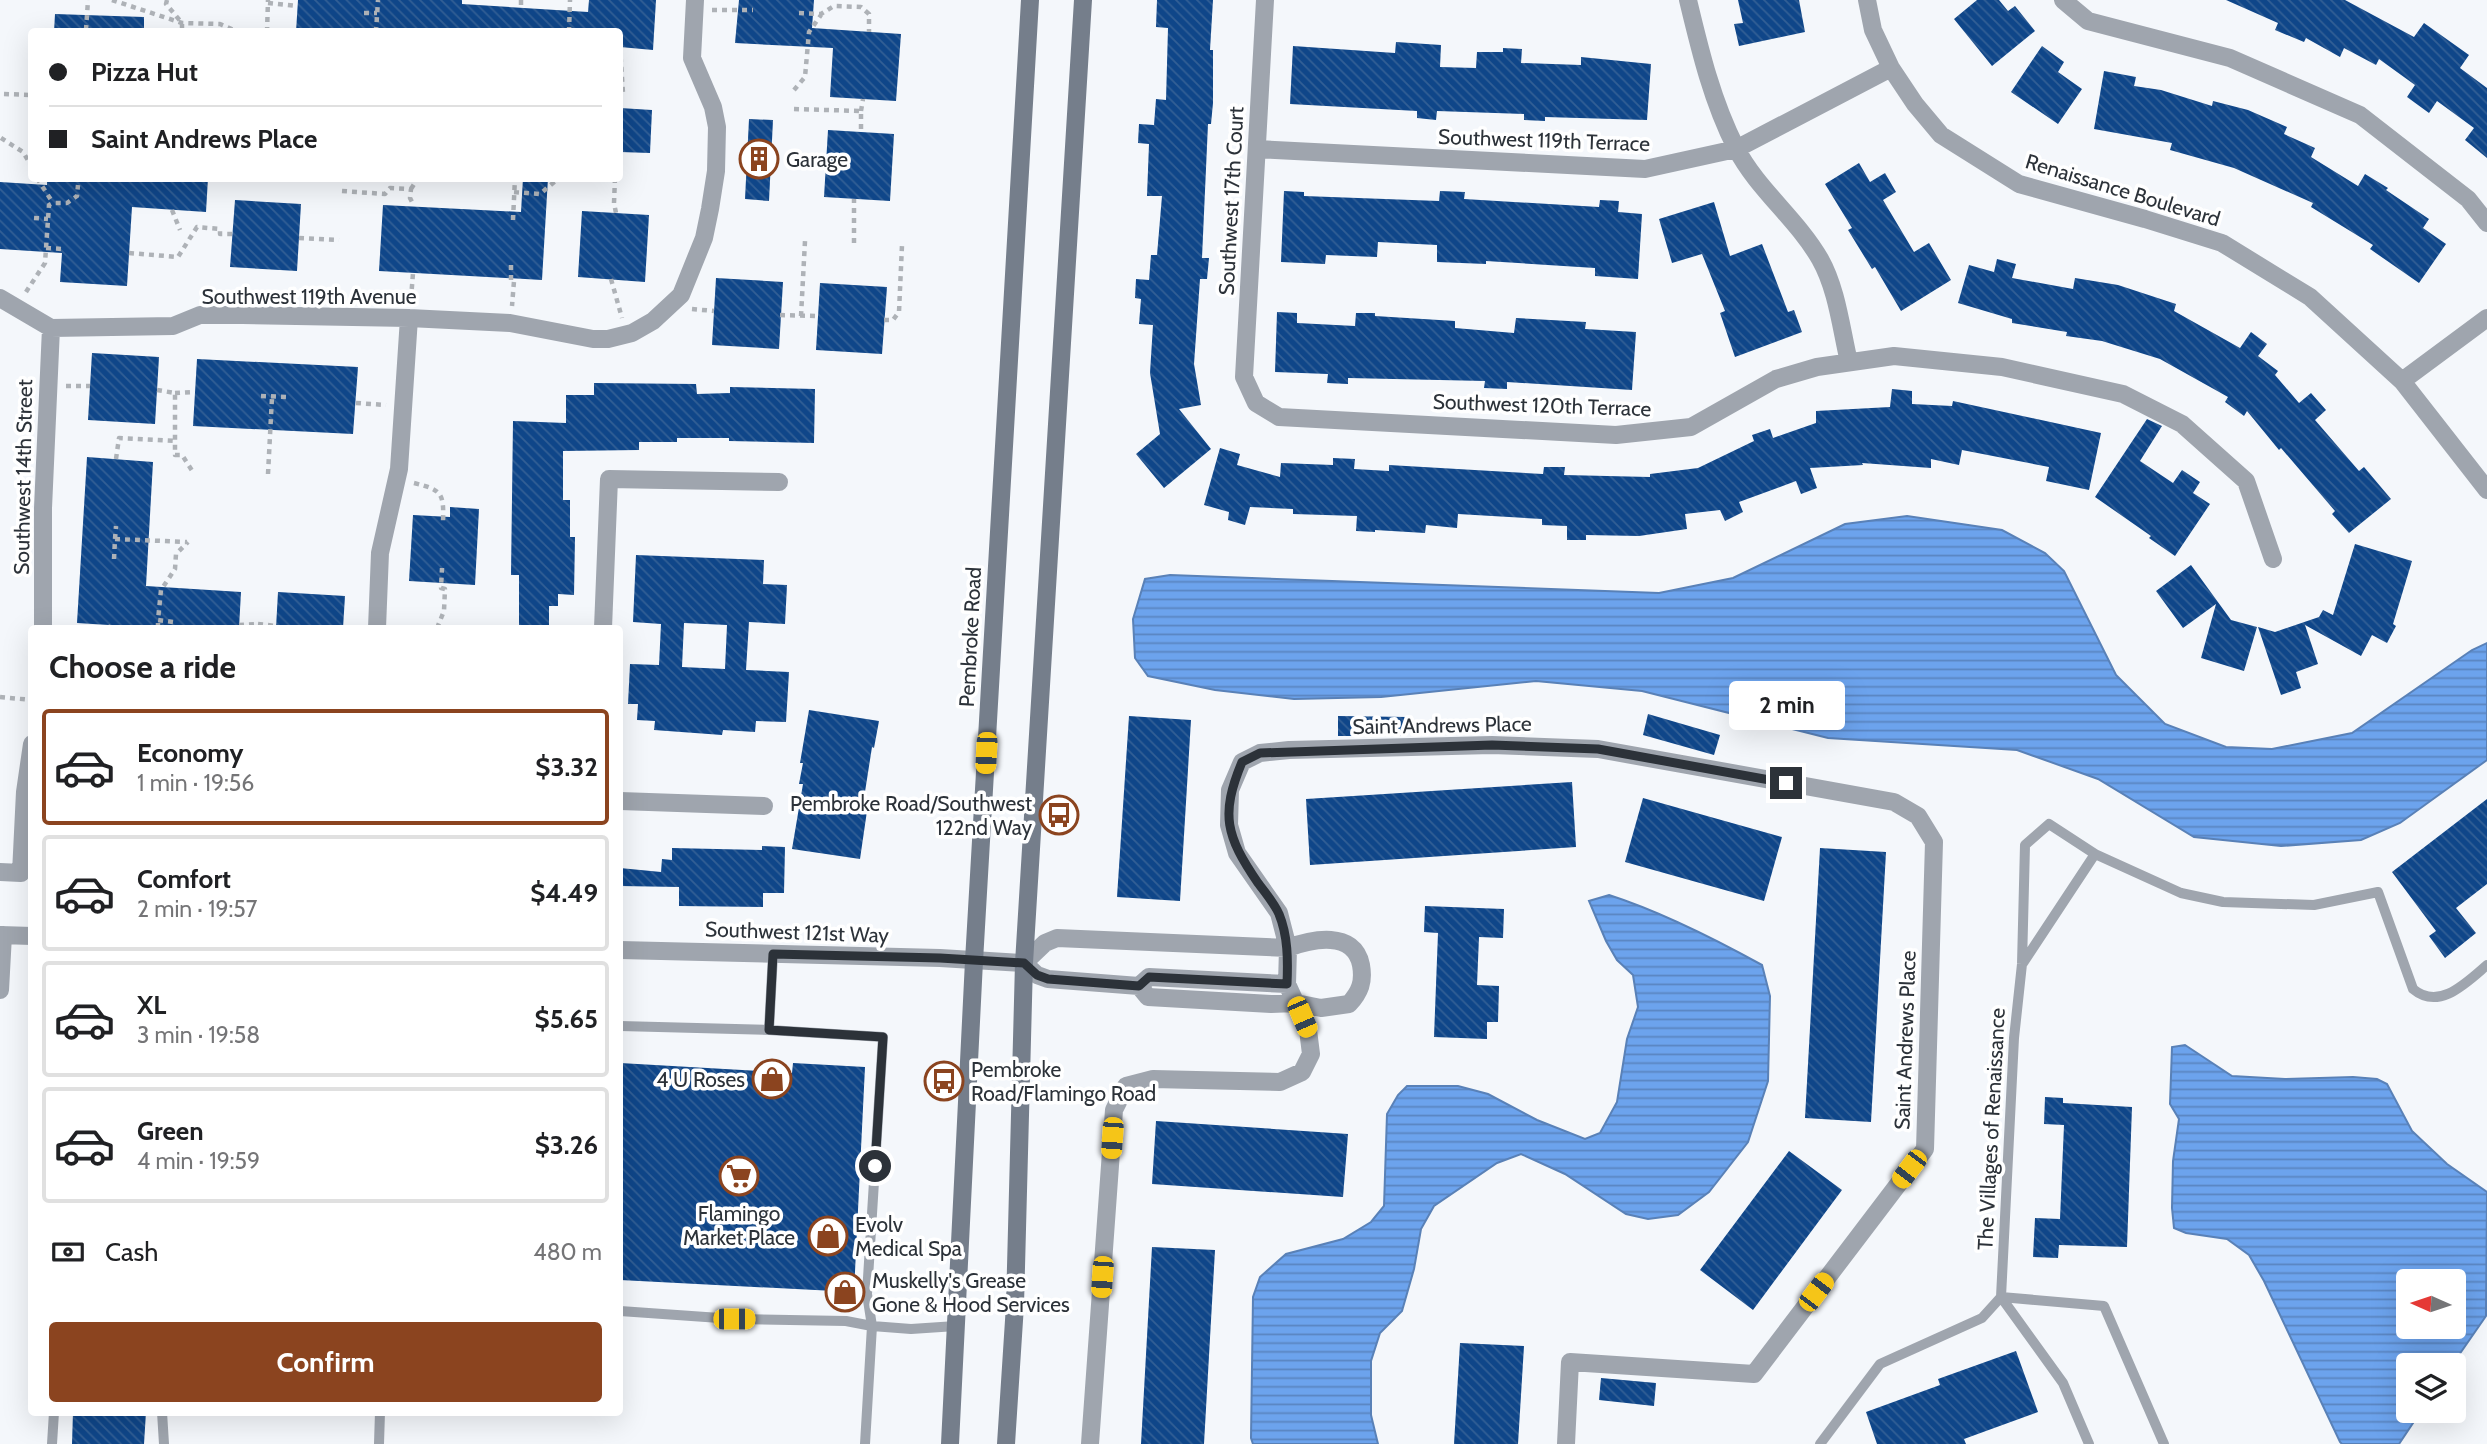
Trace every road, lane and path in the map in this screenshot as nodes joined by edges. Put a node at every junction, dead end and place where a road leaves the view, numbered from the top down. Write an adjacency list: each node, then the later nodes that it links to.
1 (88, 0): 24 (path)
2 (112, 0): 13 (path)
3 (167, 0): 23 (path)
4 (378, 0): 20 (path)
5 (521, 0): 17 (path)
6 (570, 0): 29 (path)
7 (1030, 0): 127 (main road, Pembroke Road)
8 (1083, 0): 128 (main road)
9 (1265, 0): 40 (street, Southwest 17th Court)
10 (1688, 0): 41 (street)
11 (1867, 0): 31 (street, Renaissance Boulevard)
12 (2063, 0): 60 (street)
13 (121, 1): 23 (path)
14 (268, 1): 16 (path); 27 (path)
15 (695, 4): 18 (path); 83 (street)
16 (298, 6)
17 (521, 8)
18 (753, 9)
19 (364, 13): 20 (path)
20 (377, 13): 28 (path)
21 (799, 13): 22 (path)
22 (821, 15): 30 (path); 32 (path)
23 (182, 23): 25 (path); 26 (path)
24 (86, 28)
25 (182, 28)
26 (229, 28)
27 (267, 28)
28 (376, 28)
29 (569, 28)
30 (869, 32)
31 (1891, 68): 41 (street, Southwest 119th Terrace); 85 (street, Renaissance Boulevard)
32 (794, 90)
33 (4, 94): 34 (path)
34 (28, 95)
35 (863, 99): 37 (path)
36 (793, 109): 37 (path)
37 (861, 111): 38 (path)
38 (861, 132)
39 (1, 138): 42 (path)
40 (1257, 149): 41 (street, Southwest 119th Terrace); 94 (street, Southwest 17th Court)
41 (1737, 149): 84 (street)
42 (28, 160)
43 (40, 182): 53 (path)
44 (415, 182): 49 (path)
45 (515, 182): 51 (path)
46 (554, 182): 51 (path)
47 (615, 182): 56 (path)
48 (78, 185): 53 (path)
49 (411, 189): 50 (path); 54 (path)
50 (342, 191)
51 (514, 192): 59 (path)
52 (854, 199): 66 (path)
53 (53, 202): 58 (path)
54 (414, 206)
55 (172, 210): 61 (path)
56 (616, 213)
57 (34, 218): 58 (path)
58 (48, 219): 68 (path)
59 (513, 220)
60 (2487, 223)
61 (180, 230)
62 (232, 234): 70 (path)
63 (299, 238): 64 (path)
64 (339, 240)
65 (805, 241): 76 (path)
66 (854, 243)
67 (902, 245): 80 (path)
68 (46, 248): 69 (path); 74 (path)
69 (62, 249)
70 (129, 253)
71 (511, 265): 81 (path)
72 (412, 273): 78 (path)
73 (611, 279): 83 (path)
74 (8, 302): 82 (street)
75 (780, 315): 76 (path)
76 (801, 316): 77 (path)
77 (818, 316)
78 (409, 318): 81 (street, Southwest 119th Avenue); 82 (street, Southwest 119th Avenue); 92 (street)
79 (2487, 318): 85 (street)
80 (884, 320)
81 (510, 323): 83 (street, Southwest 119th Avenue)
82 (51, 328): 110 (street, Southwest 14th Street)
83 (629, 334)
84 (1849, 362): 94 (street, Southwest 120th Terrace); 106 (street, Southwest 120th Terrace)
85 (2402, 381): 101 (street, Renaissance Boulevard)
86 (157, 390): 88 (path)
87 (195, 392): 88 (path)
88 (175, 393): 95 (path)
89 (261, 397): 90 (path)
90 (272, 397): 91 (path); 98 (path)
91 (289, 397)
92 (405, 402): 93 (path); 99 (street)
93 (356, 403)
94 (1256, 403)
95 (176, 441): 96 (path); 97 (path)
96 (116, 459)
97 (193, 471)
98 (268, 474)
99 (396, 481): 102 (path); 112 (street)
100 (779, 482): 114 (street)
101 (2487, 490)
102 (443, 522)
103 (116, 526): 104 (path)
104 (115, 538): 105 (path); 108 (path)
105 (114, 559)
106 (2273, 559)
107 (442, 568): 113 (path)
108 (158, 620): 109 (path); 111 (path)
109 (173, 622)
110 (43, 625)
111 (158, 625)
112 (377, 625)
113 (438, 625)
114 (603, 625)
115 (0, 697): 116 (path)
116 (28, 700)
117 (28, 771): 121 (street)
118 (623, 801): 119 (street)
119 (764, 806)
120 (2095, 854): 129 (lane, The Villages of Renaissance); 129 (lane, The Villages of Renaissance); 130 (lane, The Villages of Renaissance)
121 (0, 872)
122 (1, 935): 123 (street); 133 (street)
123 (28, 936)
124 (1288, 948): 128 (street); 131 (street, Saint Andrews Place); 134 (street); 151 (street, Saint Andrews Place)
125 (623, 950): 126 (street, Southwest 121st Way)
126 (773, 954): 127 (street, Southwest 121st Way); 136 (lane)
127 (974, 961): 128 (street, Southwest 121st Way); 140 (main road, Pembroke Road)
128 (1024, 963): 132 (street); 149 (main road)
129 (2022, 964): 137 (lane, The Villages of Renaissance)
130 (2487, 965)
131 (1287, 984): 132 (street); 134 (street, Saint Andrews Place)
132 (1139, 986): 134 (street)
133 (0, 990)
134 (1296, 1003): 150 (street, Saint Andrews Place)
135 (623, 1026): 136 (lane)
136 (769, 1030): 139 (lane)
137 (2001, 1297): 152 (lane); 153 (lane); 154 (lane)
138 (623, 1311): 139 (lane)
139 (872, 1326): 140 (lane); 147 (lane)
140 (956, 1326): 148 (main road, Pembroke Road)
141 (54, 1416): 144 (lane)
142 (162, 1416): 145 (lane)
143 (380, 1416): 146 (lane)
144 (52, 1444)
145 (164, 1444)
146 (379, 1444)
147 (865, 1444)
148 (950, 1444)
149 (1006, 1444)
150 (1090, 1444)
151 (1566, 1444)
152 (1820, 1444)
153 (2089, 1444)
154 (2164, 1444)

